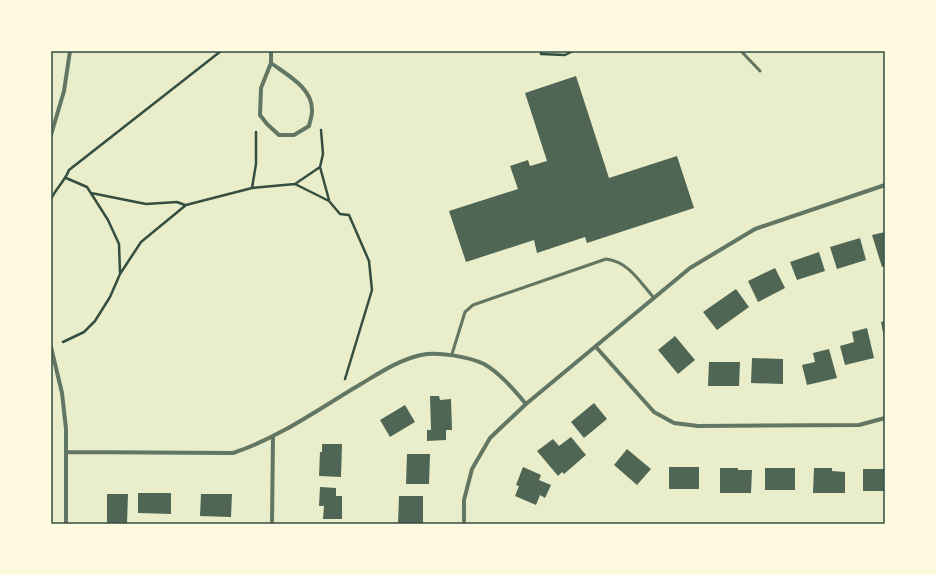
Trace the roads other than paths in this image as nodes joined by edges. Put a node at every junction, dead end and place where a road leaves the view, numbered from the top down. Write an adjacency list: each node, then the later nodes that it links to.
1 (70, 51): 6 (street)
2 (271, 51): 4 (street)
3 (741, 51): 5 (lane)
4 (271, 63): 4 (street)
5 (760, 71)
6 (51, 135)
7 (885, 185): 8 (street)
8 (654, 298): 9 (street); 11 (lane)
9 (596, 346): 12 (street); 13 (street)
10 (51, 347): 15 (street)
11 (452, 354): 12 (street); 14 (street)
12 (526, 404): 18 (street)
13 (885, 418)
14 (273, 436): 15 (street); 17 (street)
15 (66, 452): 16 (street)
16 (66, 524)
17 (272, 524)
18 (464, 524)

